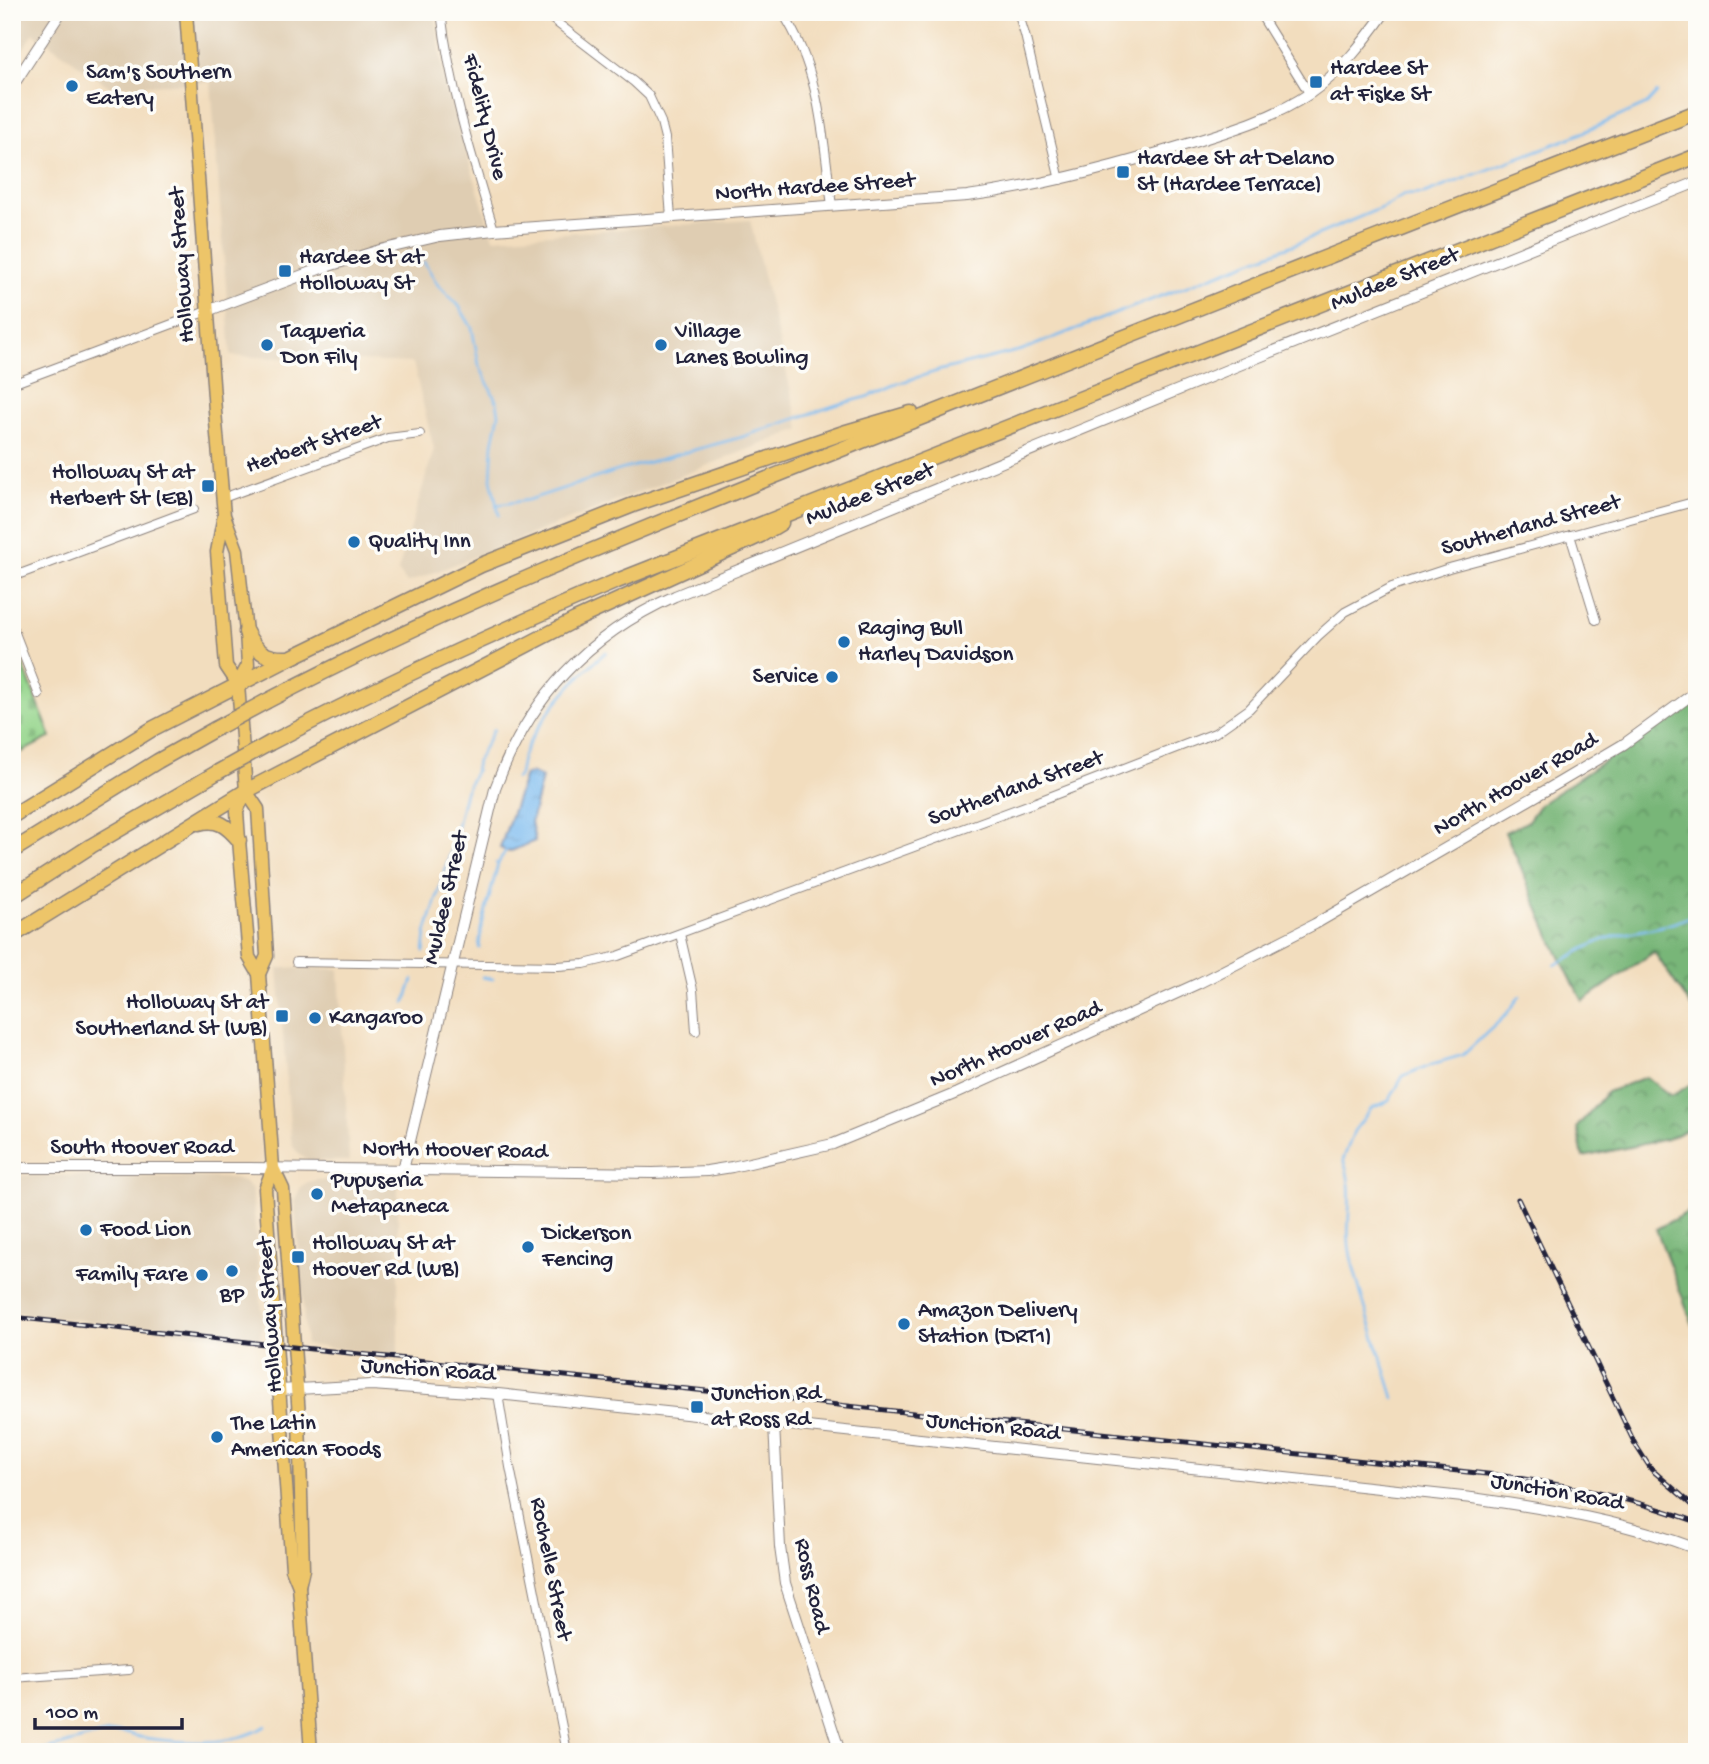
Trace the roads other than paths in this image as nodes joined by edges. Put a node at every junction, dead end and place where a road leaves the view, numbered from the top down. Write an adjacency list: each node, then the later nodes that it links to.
1 (61, 12): 9 (street)
2 (186, 12): 18 (main road, Holloway Street)
3 (441, 12): 17 (street, Fidelity Drive)
4 (543, 12): 16 (street)
5 (782, 12): 15 (street)
6 (1018, 12): 13 (street)
7 (1259, 12): 10 (street)
8 (1385, 12): 10 (street, North Hardee Street)
9 (12, 87)
10 (1309, 93): 13 (street, North Hardee Street)
11 (1697, 112): 20 (highway)
12 (1697, 156): 24 (highway)
13 (1060, 180): 15 (street, North Hardee Street)
14 (1697, 182): 47 (street, Muldee Street)
15 (832, 206): 16 (street, North Hardee Street)
16 (671, 218): 17 (street, North Hardee Street)
17 (494, 230): 18 (street, North Hardee Street)
18 (208, 311): 19 (street); 22 (main road, Holloway Street)
19 (12, 384)
20 (993, 388): 32 (highway); 42 (highway, bridge)
21 (419, 434): 22 (street, Herbert Street)
22 (223, 498): 26 (main road, Holloway Street)
23 (1697, 501): 27 (street, Southerland Street)
24 (815, 502): 37 (highway); 43 (highway, bridge)
25 (194, 509): 28 (street)
26 (225, 515): 31 (main road, Holloway Street); 33 (main road, Holloway Street)
27 (1570, 535): 29 (street); 44 (street, Southerland Street)
28 (12, 577)
29 (1596, 620)
30 (12, 625): 35 (street)
31 (246, 632): 32 (highway); 33 (main road, Holloway Street)
32 (289, 657): 33 (highway)
33 (239, 684): 36 (highway); 37 (main road, Holloway Street)
34 (1697, 691): 52 (street, North Hoover Road)
35 (39, 695)
36 (77, 774): 38 (highway); 39 (highway)
37 (246, 791): 40 (highway); 41 (main road, Holloway Street); 48 (main road, Holloway Street)
38 (12, 805)
39 (12, 816)
40 (195, 824): 41 (highway); 45 (highway)
41 (239, 840): 48 (main road, Holloway Street)
42 (12, 851)
43 (12, 897)
44 (680, 934): 47 (street, Southerland Street); 49 (street)
45 (12, 936)
46 (296, 962): 47 (street, Southerland Street)
47 (451, 965): 52 (street, Muldee Street)
48 (259, 974): 51 (main road, Holloway Street)
49 (696, 1031)
50 (12, 1168): 51 (street, South Hoover Road)
51 (272, 1168): 52 (street, North Hoover Road); 53 (main road, Holloway Street); 54 (main road, Holloway Street)
52 (402, 1170)
53 (297, 1389): 54 (street, Junction Road); 55 (street, Junction Road); 58 (main road, Holloway Street)
54 (279, 1390): 58 (main road, Holloway Street)
55 (498, 1394): 56 (street, Junction Road); 62 (street, Rochelle Street)
56 (774, 1424): 57 (street, Junction Road); 63 (street, Ross Road)
57 (1697, 1549)
58 (299, 1586): 61 (main road, Holloway Street)
59 (129, 1670): 60 (street)
60 (12, 1678)
61 (311, 1752)
62 (567, 1752)
63 (840, 1752)

